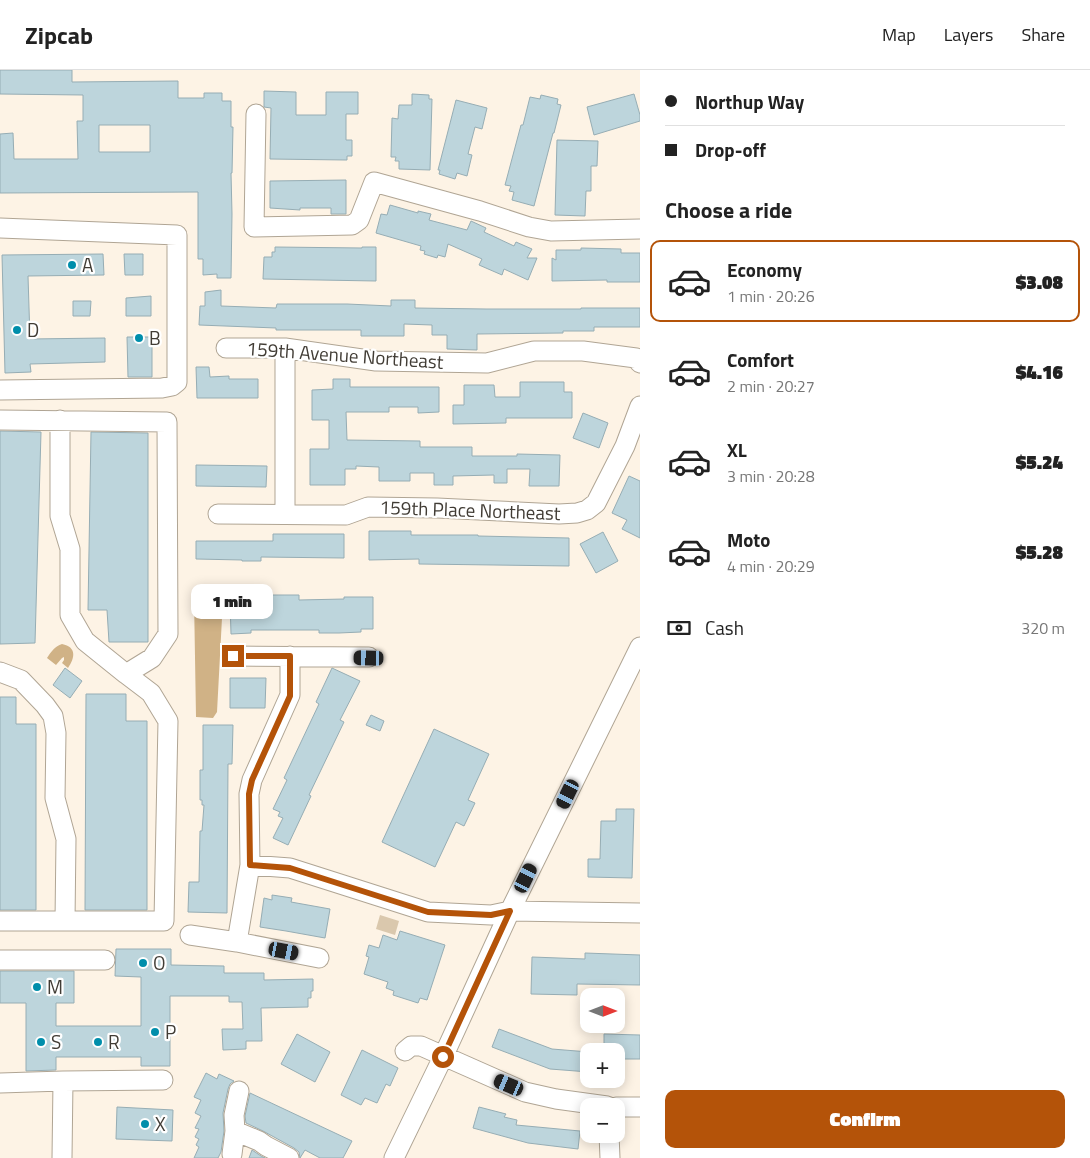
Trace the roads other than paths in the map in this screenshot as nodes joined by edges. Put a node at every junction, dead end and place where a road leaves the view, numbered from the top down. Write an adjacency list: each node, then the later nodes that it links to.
1 (256, 114): 3 (street)
2 (0, 228): 7 (street)
3 (640, 229)
4 (226, 348): 5 (street, 159th Avenue Northeast)
5 (285, 348): 6 (street, 159th Avenue Northeast); 13 (street)
6 (640, 363)
7 (0, 390)
8 (640, 406): 11 (street)
9 (0, 420): 10 (street)
10 (60, 420): 19 (street); 19 (street)
11 (632, 449): 13 (street, 159th Place Northeast)
12 (218, 514): 13 (street, 159th Place Northeast)
13 (285, 514)
14 (233, 656): 15 (street)
15 (290, 656): 17 (street); 20 (street)
16 (638, 656): 21 (street)
17 (369, 658)
18 (0, 672): 24 (street)
19 (126, 674): 24 (street)
20 (250, 865): 21 (street); 26 (street)
21 (510, 911): 22 (street); 31 (street)
22 (640, 913)
23 (0, 921): 24 (street)
24 (65, 921)
25 (190, 935): 26 (street)
26 (237, 942): 27 (street)
27 (319, 958)
28 (0, 960): 29 (street)
29 (105, 960)
30 (405, 1051): 31 (street)
31 (443, 1057): 36 (street); 44 (street)
32 (63, 1080): 33 (street); 34 (street); 42 (street)
33 (163, 1080)
34 (0, 1083)
35 (239, 1091): 39 (street)
36 (580, 1102)
37 (625, 1107): 38 (street)
38 (640, 1107)
39 (235, 1131): 41 (street); 43 (street)
40 (609, 1143): 45 (street)
41 (232, 1154)
42 (62, 1158)
43 (289, 1158)
44 (394, 1158)
45 (610, 1158)

